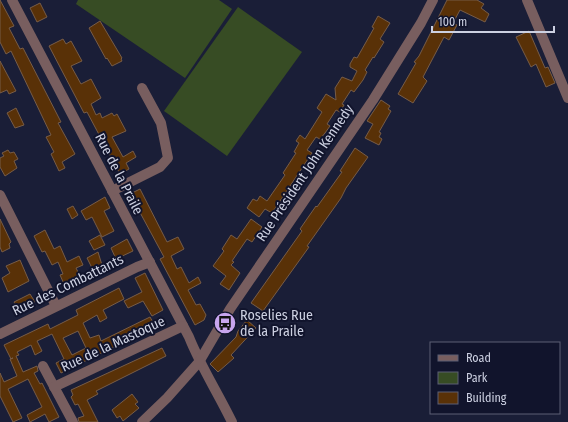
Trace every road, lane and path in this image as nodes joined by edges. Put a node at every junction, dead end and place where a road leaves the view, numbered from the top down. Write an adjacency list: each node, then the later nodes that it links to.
1 (12, 0): 6 (street, Rue de la Praile)
2 (433, 0): 13 (street, Rue Président John Kennedy)
3 (527, 0): 5 (street)
4 (142, 88): 6 (street)
5 (568, 98)
6 (112, 191): 9 (street, Rue de la Praile)
7 (0, 195): 8 (street)
8 (3, 208): 10 (street)
9 (150, 262): 10 (street, Rue des Combattants); 11 (street, Rue de la Praile)
10 (56, 306): 12 (street, Rue des Combattants)
11 (183, 326): 13 (street, Rue de la Praile); 15 (street, Rue de la Mastoque)
12 (0, 334)
13 (199, 362): 17 (street, Rue Président John Kennedy); 18 (street, Rue de la Praile)
14 (43, 366): 15 (street)
15 (54, 387): 16 (street)
16 (73, 422)
17 (142, 422)
18 (232, 422)

